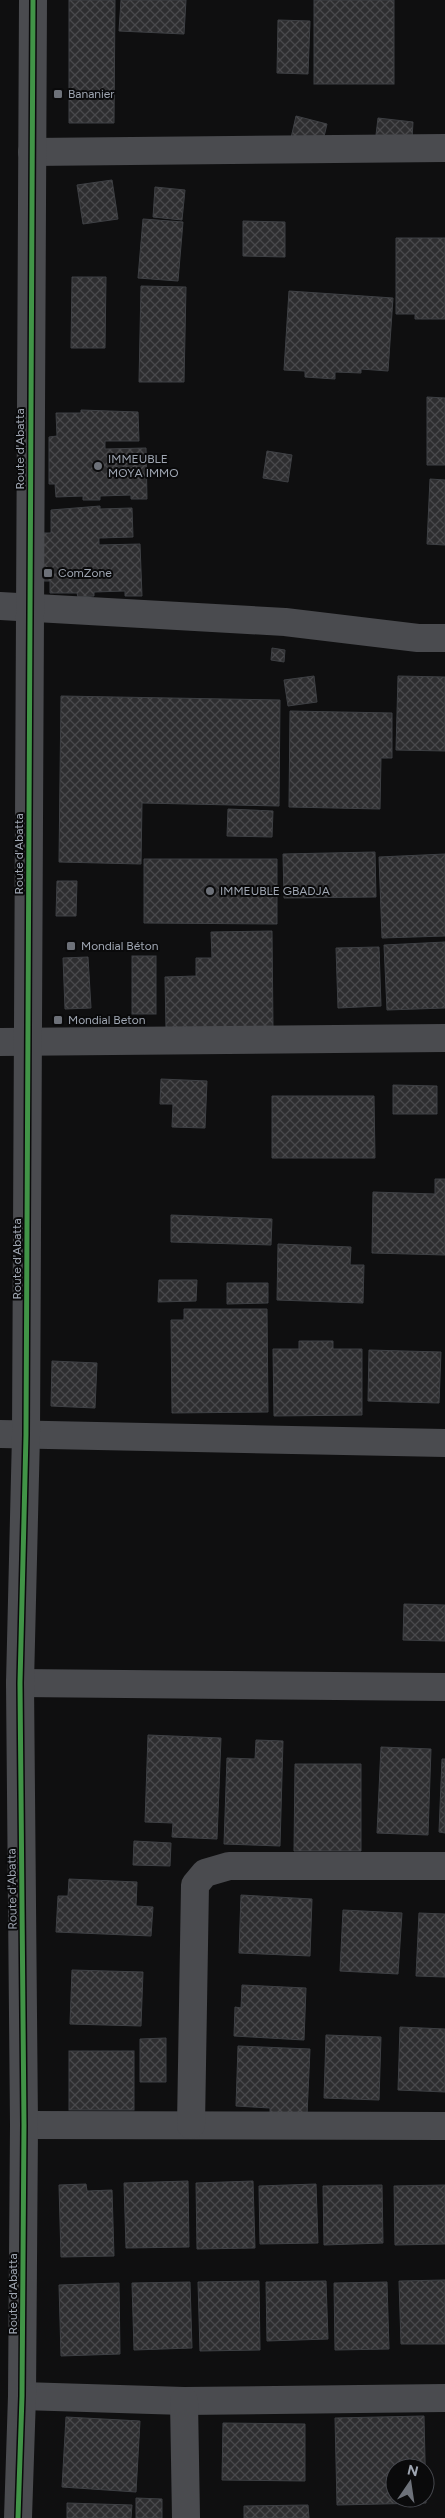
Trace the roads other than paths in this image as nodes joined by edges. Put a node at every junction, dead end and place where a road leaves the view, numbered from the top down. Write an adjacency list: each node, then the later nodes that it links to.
1 (33, 0): 3 (street, Route d'Abatta)
2 (445, 148): 3 (street)
3 (32, 152): 5 (street, Route d'Abatta)
4 (0, 606): 5 (street)
5 (29, 606): 6 (street); 9 (street, Route d'Abatta)
6 (445, 638)
7 (445, 1038): 9 (street)
8 (0, 1042): 9 (street)
9 (28, 1043): 10 (street, Route d'Abatta)
10 (13, 1435): 11 (street); 12 (street, Route d'Abatta)
11 (445, 1443)
12 (20, 1683): 13 (street); 15 (street, Route d'Abatta)
13 (445, 1687)
14 (445, 1866): 16 (street)
15 (24, 2125): 16 (street); 18 (street, Route d'Abatta)
16 (191, 2125): 17 (street)
17 (445, 2126)
18 (22, 2396): 20 (street); 21 (street, Route d'Abatta)
19 (445, 2398): 20 (street)
20 (184, 2401): 22 (street)
21 (18, 2518)
22 (186, 2518)

